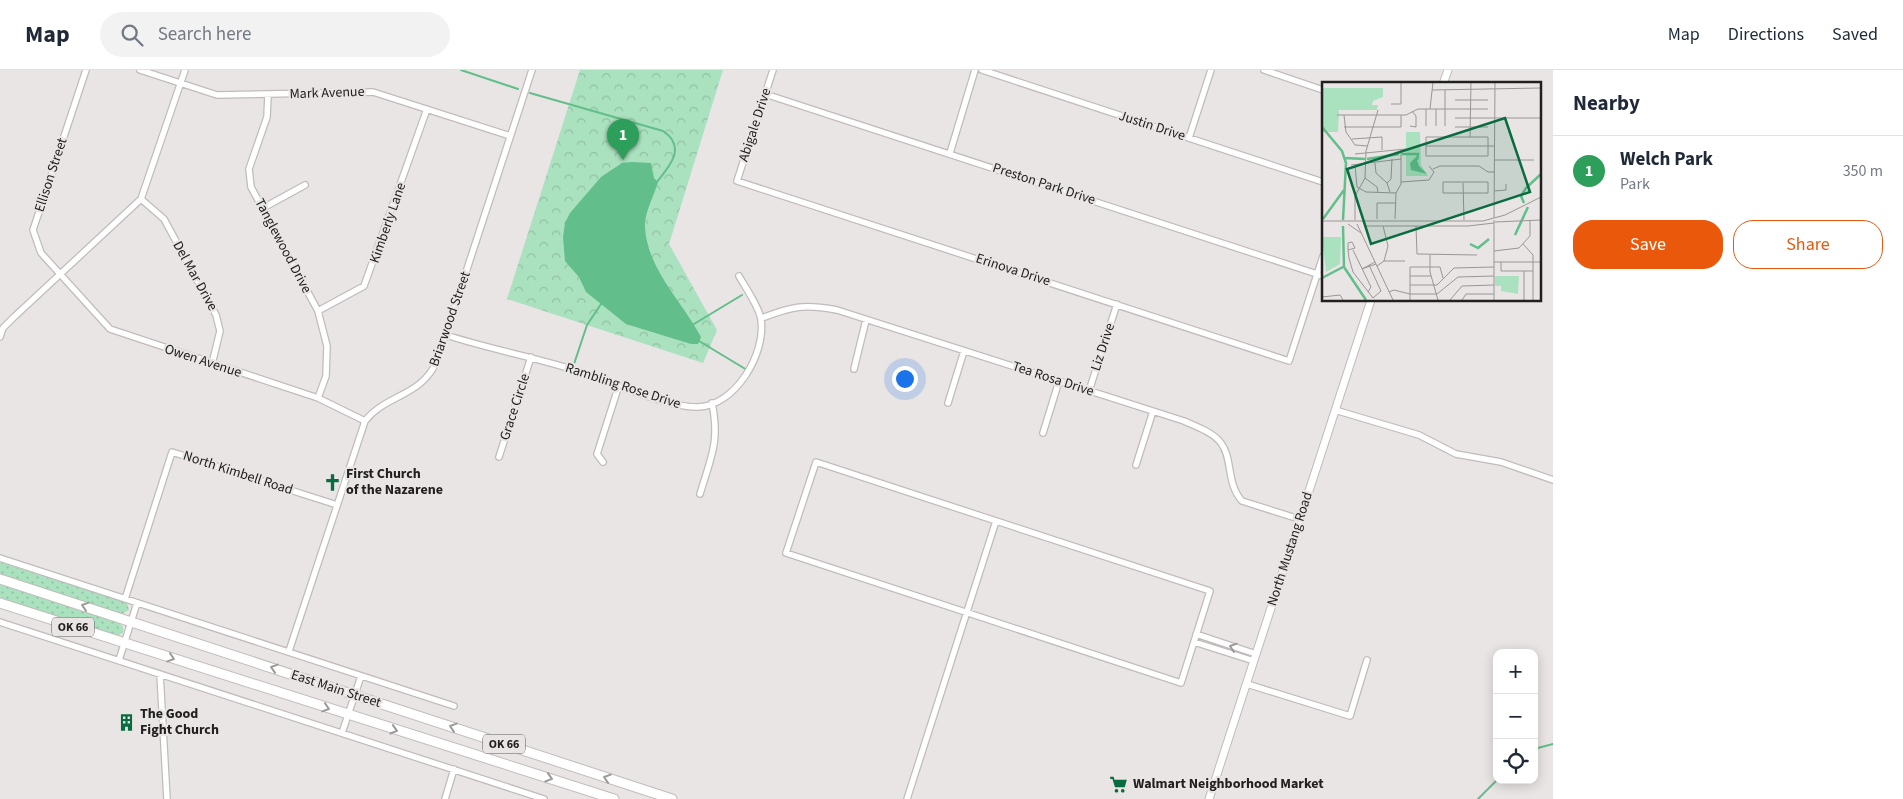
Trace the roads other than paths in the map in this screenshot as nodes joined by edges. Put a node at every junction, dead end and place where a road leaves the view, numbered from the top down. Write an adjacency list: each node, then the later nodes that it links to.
1 (86, 70): 26 (street, Ellison Street)
2 (140, 70): 12 (street, Mark Avenue)
3 (185, 70): 12 (street)
4 (532, 70): 17 (street, Briarwood Street)
5 (773, 70): 14 (street, Abigale Drive)
6 (975, 70): 19 (street)
7 (982, 70): 18 (street, Justin Drive)
8 (1211, 70): 18 (street)
9 (1264, 70): 13 (street)
10 (1448, 70): 11 (street)
11 (1444, 82)
12 (181, 83): 15 (street, Mark Avenue); 23 (street)
13 (1322, 90)
14 (765, 94): 19 (street, Preston Park Drive); 20 (street, Abigale Drive)
15 (268, 95): 16 (street, Mark Avenue); 24 (street, Tanglewood Drive)
16 (427, 109): 17 (street, Mark Avenue); 31 (street, Kimberly Lane)
17 (510, 136): 34 (street, Briarwood Street)
18 (1189, 138): 21 (street, Justin Drive)
19 (950, 153): 27 (street, Preston Park Drive)
20 (737, 181): 30 (street, Erinova Drive)
21 (1322, 182)
22 (305, 185): 24 (street)
23 (141, 199): 26 (street); 38 (street, Del Mar Drive)
24 (263, 208): 31 (street, Tanglewood Drive)
25 (1322, 262): 27 (street)
26 (60, 274): 35 (street); 38 (street, Owen Avenue)
27 (1320, 275): 30 (street, Erinova Drive)
28 (739, 276): 32 (street)
29 (1371, 301): 46 (street, North Mustang Road)
30 (1117, 304): 42 (street, Liz Drive)
31 (318, 311): 43 (street, Tanglewood Drive)
32 (762, 318): 33 (street, Tea Rosa Drive); 44 (street, Rambling Rose Drive)
33 (866, 320): 36 (street, Tea Rosa Drive); 39 (street)
34 (446, 335): 37 (street, Rambling Rose Drive); 48 (street, Briarwood Street)
35 (0, 337)
36 (964, 351): 40 (street, Tea Rosa Drive); 45 (street)
37 (531, 358): 41 (street, Rambling Rose Drive); 50 (street, Grace Circle)
38 (212, 364): 43 (street, Owen Avenue)
39 (854, 369)
40 (1058, 381): 42 (street, Tea Rosa Drive); 49 (street)
41 (619, 385): 44 (street, Rambling Rose Drive); 51 (street)
42 (1089, 391): 47 (street, Tea Rosa Drive)
43 (318, 398): 48 (street, Owen Avenue)
44 (712, 403): 54 (street)
45 (948, 403)
46 (1335, 410): 53 (street); 56 (street, North Mustang Road)
47 (1153, 411): 52 (street); 56 (street, Tea Rosa Drive)
48 (365, 421): 55 (street)
49 (1043, 433)
50 (499, 457)
51 (603, 462)
52 (1136, 465)
53 (1553, 480)
54 (700, 494)
55 (337, 505): 60 (street, North Kimbell Road); 69 (street)
56 (1299, 519): 70 (street, North Mustang Road)
57 (996, 521): 63 (street); 63 (street); 66 (street)
58 (0, 558): 60 (street, East Main Street)
59 (0, 579): 64 (highway, East Main Street / OK 66, one-way to 59)
60 (125, 599): 62 (street, East Main Street)
61 (0, 603): 68 (highway, East Main Street / OK 66)
62 (137, 603): 64 (street); 69 (street, East Main Street)
63 (967, 612): 67 (street); 87 (street)
64 (132, 621): 68 (street); 76 (highway, East Main Street / OK 66, one-way to 64)
65 (0, 622): 71 (street)
66 (1196, 634): 67 (street); 70 (street, one-way to 66)
67 (1194, 642): 70 (street)
68 (125, 643): 71 (street); 78 (highway, East Main Street / OK 66, one-way to 78)
69 (289, 651): 74 (street, East Main Street)
70 (1255, 658): 75 (street, North Mustang Road)
71 (119, 660): 73 (street)
72 (1367, 660): 75 (street)
73 (160, 674): 79 (street); 82 (street)
74 (361, 676): 76 (street); 77 (street, East Main Street)
75 (1246, 684): 88 (street, North Mustang Road)
76 (354, 695): 78 (street); 81 (highway, East Main Street / OK 66, one-way to 76)
77 (454, 706)
78 (347, 715): 79 (street); 85 (highway, East Main Street / OK 66, one-way to 85)
79 (342, 733): 80 (street)
80 (454, 769): 83 (street); 84 (street)
81 (652, 796): 86 (highway, East Main Street / OK 66)
82 (167, 799)
83 (445, 799)
84 (544, 799)
85 (614, 799)
86 (672, 799)
87 (907, 799)
88 (1209, 799)

